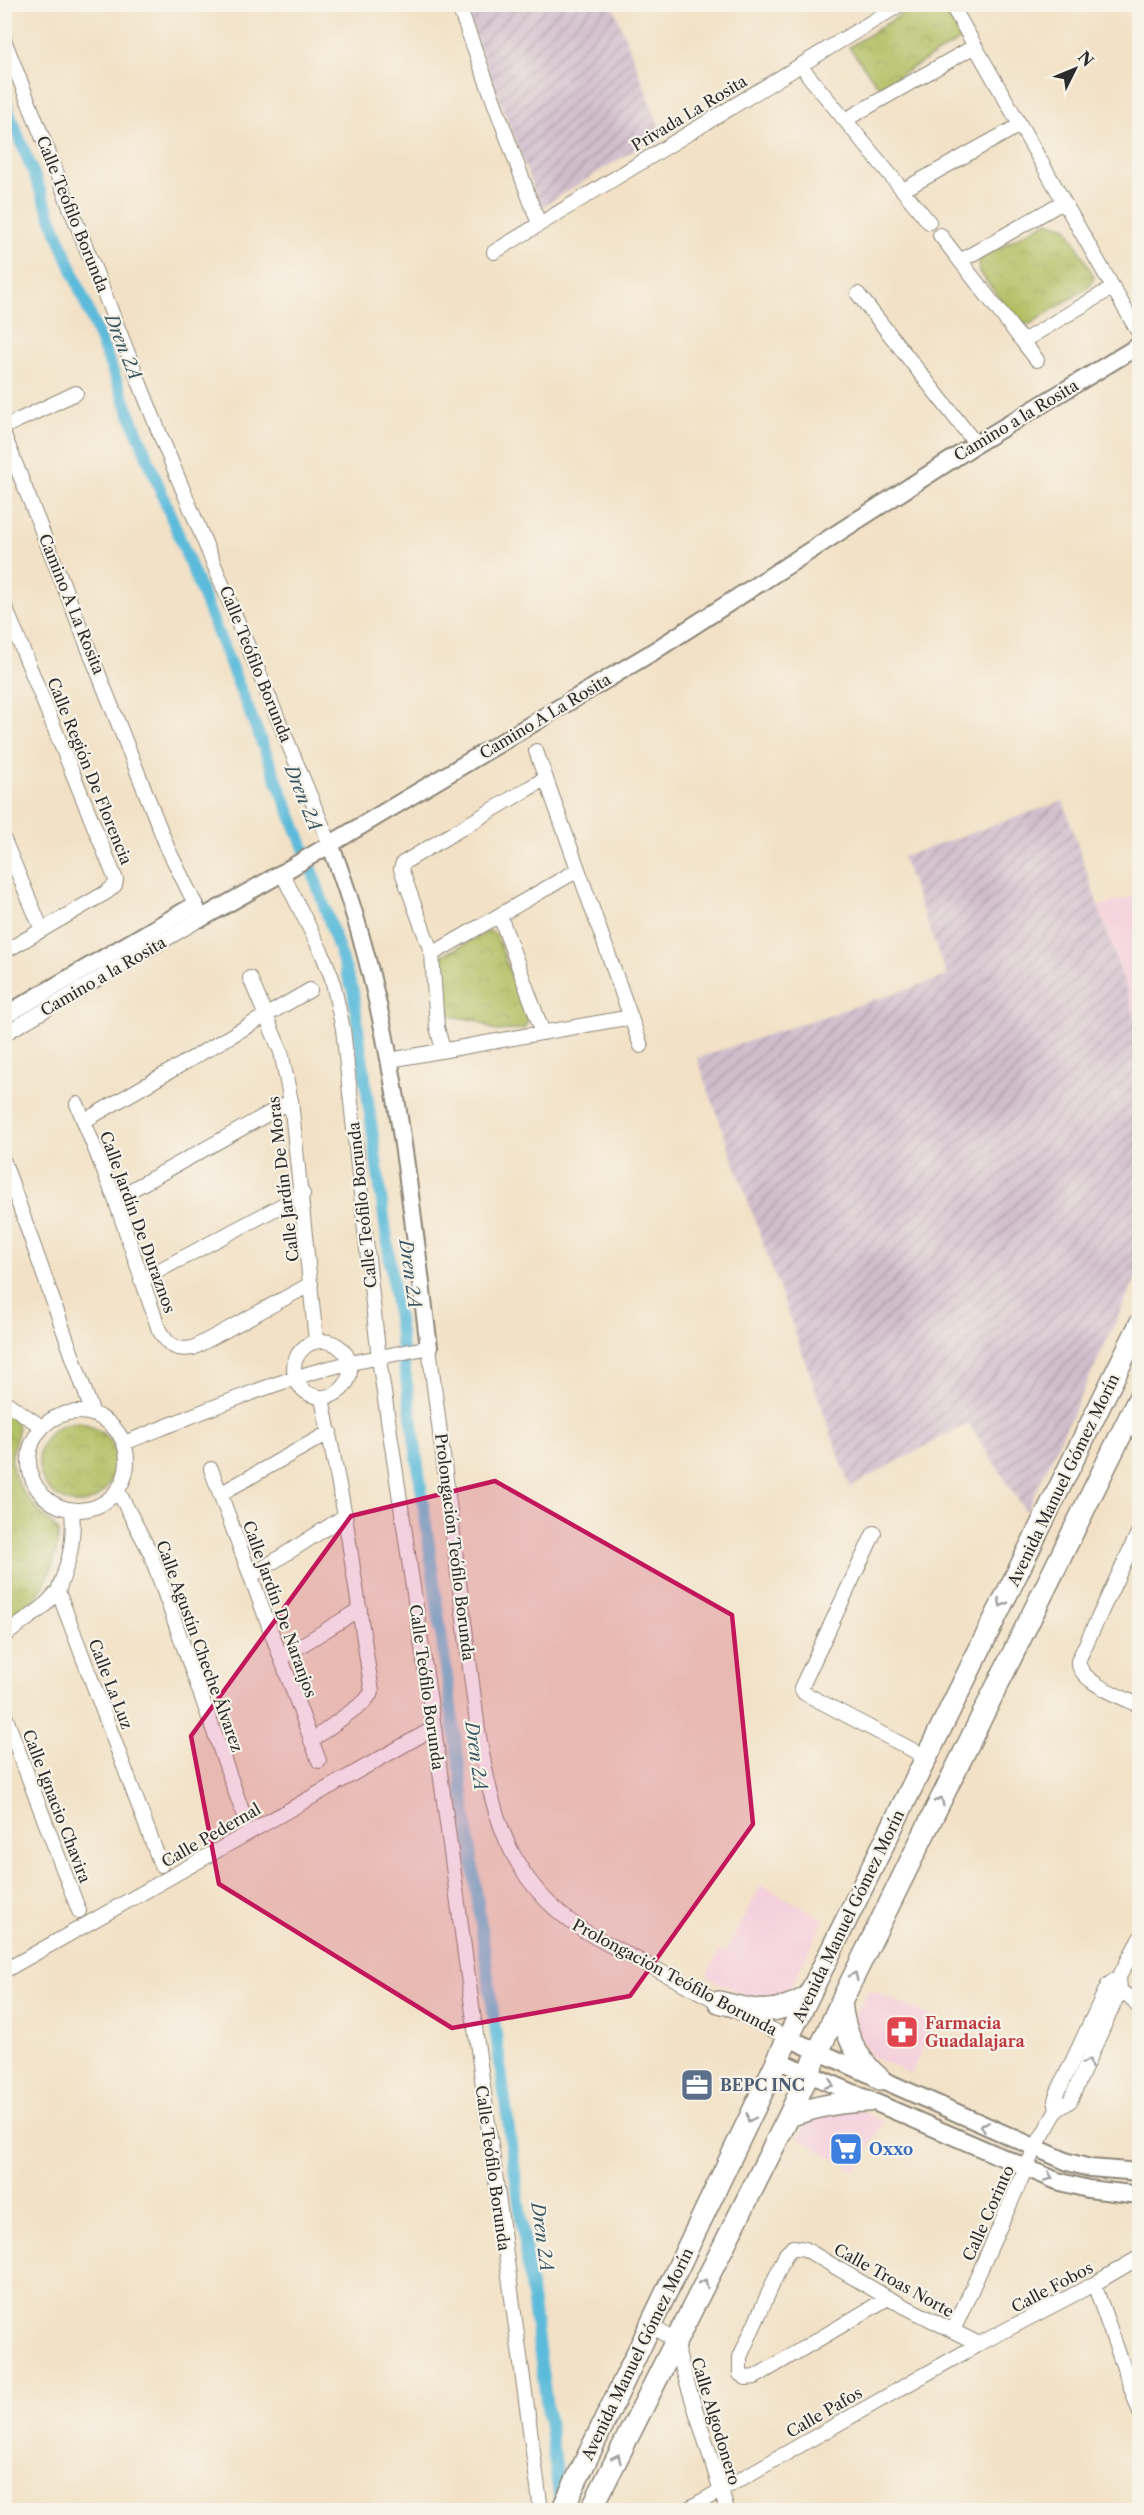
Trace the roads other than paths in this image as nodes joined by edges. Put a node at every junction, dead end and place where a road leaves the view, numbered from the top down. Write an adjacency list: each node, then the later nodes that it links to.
1 (458, 4): 12 (street)
2 (901, 4): 12 (street, Privada La Rosita)
3 (951, 4): 5 (street)
4 (4, 40): 31 (street, Calle Teófilo Borunda)
5 (975, 46): 7 (street); 8 (street)
6 (807, 74): 7 (street)
7 (845, 120): 9 (street)
8 (1020, 125): 9 (street); 10 (street)
9 (903, 190): 11 (street)
10 (1063, 202): 15 (street); 16 (street)
11 (929, 222)
12 (539, 224): 14 (street, Privada La Rosita)
13 (940, 235): 15 (street)
14 (494, 252)
15 (960, 261): 19 (street)
16 (1112, 288): 18 (street); 19 (street)
17 (858, 294): 25 (street)
18 (1140, 335)
19 (1023, 341): 21 (street)
20 (1140, 345): 25 (street, Camino a la Rosita)
21 (1037, 360)
22 (76, 393): 23 (street)
23 (4, 427)
24 (4, 435): 34 (street, Camino A La Rosita)
25 (976, 444): 26 (street, Camino a la Rosita)
26 (894, 497): 31 (street, Camino A La Rosita)
27 (6, 613): 36 (street, Calle Región De Florencia)
28 (536, 751): 29 (street)
29 (546, 778): 33 (street); 38 (street)
30 (4, 840): 36 (street)
31 (324, 848): 32 (street, Camino A La Rosita); 48 (street, Calle Teófilo Borunda)
32 (289, 869): 34 (street, Camino A La Rosita); 60 (street, Calle Teófilo Borunda)
33 (578, 870): 35 (street); 43 (street)
34 (198, 912): 41 (street, Camino A La Rosita); 45 (street, Camino a la Rosita)
35 (500, 916): 38 (street); 44 (street)
36 (42, 930): 37 (street, Calle Región De Florencia)
37 (4, 952)
38 (432, 954): 47 (street)
39 (250, 978): 42 (street, Calle Jardín De Moras)
40 (310, 990): 42 (street)
41 (4, 1016)
42 (266, 1016): 49 (street, Calle Jardín De Moras); 51 (street)
43 (630, 1017): 44 (street); 46 (street)
44 (543, 1033): 47 (street)
45 (4, 1034)
46 (641, 1046)
47 (443, 1050): 48 (street)
48 (390, 1060): 59 (street, Calle Teófilo Borunda)
49 (291, 1101): 53 (street, Calle Jardín De Moras); 54 (street)
50 (77, 1104): 51 (street, Calle Jardín De Duraznos)
51 (84, 1121): 54 (street, Calle Jardín De Duraznos)
52 (4, 1162): 66 (street)
53 (303, 1194): 55 (street); 56 (street, Calle Jardín De Moras)
54 (115, 1199): 55 (street, Calle Jardín De Duraznos)
55 (141, 1280): 56 (street, Calle Jardín De Duraznos)
56 (311, 1284): 58 (street, Calle Jardín De Moras)
57 (1140, 1324): 86 (main road, Avenida Manuel Gómez Morín, one-way to 86)
58 (316, 1341): 61 (street); 62 (street)
59 (424, 1348): 60 (street); 95 (street, Prolongación Teófilo Borunda)
60 (384, 1358): 61 (street); 84 (street, Calle Teófilo Borunda)
61 (350, 1362): 62 (street); 64 (street)
62 (295, 1378): 64 (street); 69 (street)
63 (1140, 1396): 96 (main road, Avenida Manuel Gómez Morín, one-way to 63)
64 (322, 1398): 68 (street)
65 (4, 1401): 67 (street)
66 (93, 1414): 67 (street); 69 (street)
67 (42, 1427): 73 (street)
68 (330, 1432): 72 (street); 74 (street)
69 (124, 1443): 71 (street)
70 (211, 1469): 72 (street, Calle Jardín De Naranjos)
71 (118, 1491): 73 (street); 88 (street, Calle Agustín Cheche Álvarez)
72 (220, 1494): 77 (street, Calle Jardín De Naranjos)
73 (72, 1511): 78 (street)
74 (345, 1516): 77 (street); 79 (street)
75 (1140, 1529): 82 (street)
76 (874, 1533): 86 (street)
77 (251, 1576): 81 (street, Calle Jardín De Naranjos)
78 (58, 1591): 80 (street); 89 (street, Calle La Luz)
79 (360, 1609): 81 (street); 85 (street)
80 (4, 1636)
81 (281, 1658): 85 (street, Calle Jardín De Naranjos)
82 (1140, 1706)
83 (4, 1713): 90 (street, Calle Ignacio Chavira)
84 (434, 1728): 92 (street, Calle Pedernal); 121 (street, Calle Teófilo Borunda)
85 (311, 1741): 87 (street, Calle Jardín De Naranjos)
86 (926, 1757): 94 (main road, Avenida Manuel Gómez Morín)
87 (319, 1761)
88 (244, 1816)
89 (161, 1865)
90 (80, 1911)
91 (1140, 1938): 93 (street, Calle Corinto)
92 (4, 1971)
93 (1116, 1984): 97 (street); 98 (street, Calle Corinto); 99 (street, Calle Corinto)
94 (808, 1997): 95 (main road); 100 (main road, Avenida Manuel Gómez Morín)
95 (719, 2002): 100 (street, Prolongación Teófilo Borunda)
96 (841, 2002): 101 (main road, Avenida Manuel Gómez Morín); 104 (main road)
97 (1140, 2009)
98 (1087, 2030): 99 (street); 106 (street, Calle Corinto)
99 (1101, 2036): 106 (street, Calle Corinto, one-way to 99)
100 (788, 2038): 101 (street, Prolongación Teófilo Borunda); 102 (main road, Avenida Manuel Gómez Morín)
101 (818, 2052): 103 (main road, Avenida Manuel Gómez Morín); 104 (street, Prolongación Teófilo Borunda)
102 (777, 2060): 103 (street, Prolongación Teófilo Borunda); 115 (main road, Avenida Manuel Gómez Morín, one-way to 115)
103 (807, 2074): 105 (street, Prolongación Teófilo Borunda, one-way to 105); 107 (main road, Avenida Manuel Gómez Morín)
104 (882, 2080): 105 (street); 108 (street, Prolongación Teófilo Borunda, one-way to 104)
105 (872, 2103): 107 (main road); 109 (street, Prolongación Teófilo Borunda)
106 (1057, 2110): 108 (street, Calle Corinto)
107 (789, 2116): 117 (main road, Avenida Manuel Gómez Morín, one-way to 107)
108 (1035, 2148): 109 (street, Calle Corinto); 110 (street, Prolongación Teófilo Borunda)
109 (1026, 2168): 111 (street, Prolongación Teófilo Borunda, one-way to 111); 116 (street, Calle Corinto)
110 (1140, 2172)
111 (1140, 2195)
112 (1140, 2257): 113 (street, Calle Fobos)
113 (1094, 2284): 118 (street, Calle Fobos); 119 (street)
114 (888, 2298): 114 (street, Calle Troas Norte); 116 (street, Calle Troas Norte)
115 (651, 2325): 117 (street); 122 (main road, Avenida Manuel Gómez Morín)
116 (953, 2331): 118 (street, Calle Troas Norte)
117 (674, 2341): 120 (street, Calle Algodonero); 123 (main road, Avenida Manuel Gómez Morín, one-way to 117)
118 (979, 2344): 120 (street, Calle Pafos)
119 (1140, 2413)
120 (720, 2490): 124 (street, Calle Pafos); 125 (street, Calle Algodonero)
121 (541, 2511)
122 (562, 2511)
123 (591, 2511)
124 (686, 2511)
125 (727, 2511)

